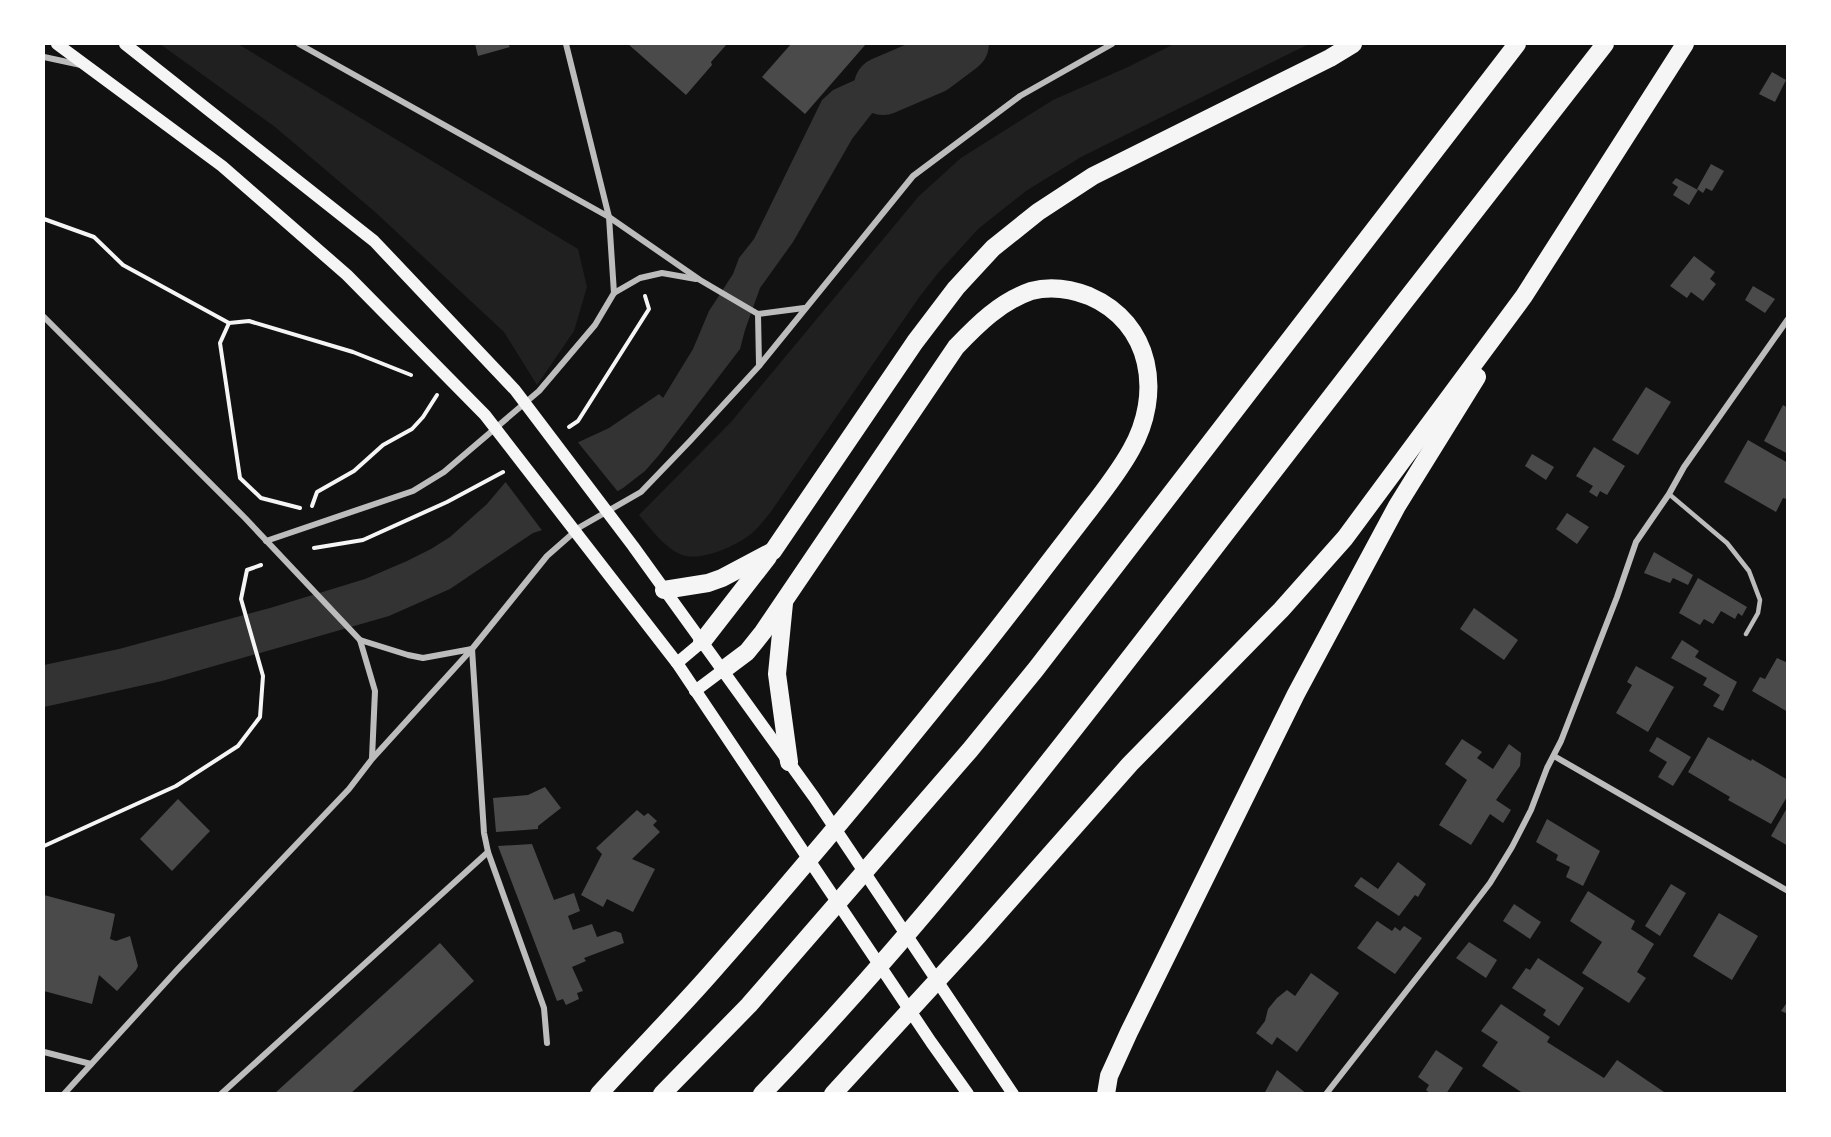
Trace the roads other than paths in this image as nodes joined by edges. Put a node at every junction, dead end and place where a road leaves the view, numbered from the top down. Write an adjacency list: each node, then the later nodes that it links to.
1 (57, 44): 11 (main road)
2 (125, 44): 24 (main road)
3 (299, 44): 12 (street)
4 (566, 44): 12 (street)
5 (1112, 44): 16 (street)
6 (1353, 44): 23 (highway)
7 (1517, 44): 44 (highway)
8 (1605, 44): 45 (highway)
9 (1685, 44): 15 (highway)
10 (44, 57): 11 (street)
11 (87, 66): 30 (main road)
12 (609, 217): 13 (street); 14 (street)
13 (700, 280): 14 (street); 17 (street)
14 (614, 293): 22 (street)
15 (1524, 296): 46 (highway); 49 (highway)
16 (804, 308): 17 (street); 20 (street)
17 (758, 314): 20 (street)
18 (44, 317): 22 (street)
19 (1788, 319): 21 (street)
20 (759, 366): 29 (street)
21 (1669, 494): 26 (lane); 33 (street)
22 (266, 541): 27 (street)
23 (773, 551): 24 (highway); 28 (highway)
24 (664, 590): 28 (main road)
25 (785, 600): 31 (highway); 35 (highway); 43 (highway)
26 (1746, 634)
27 (360, 640): 29 (street); 34 (street)
28 (702, 642): 30 (main road); 31 (main road)
29 (471, 649): 34 (street); 36 (street)
30 (677, 663): 32 (main road)
31 (723, 670): 32 (main road); 35 (main road)
32 (695, 691): 47 (main road)
33 (1554, 756): 37 (street); 50 (street)
34 (372, 759): 40 (street)
35 (789, 762): 48 (main road)
36 (488, 852): 38 (street); 42 (street)
37 (1788, 891)
38 (547, 1043)
39 (44, 1052): 40 (street)
40 (91, 1064): 41 (street)
41 (64, 1094)
42 (221, 1094)
43 (599, 1094)
44 (662, 1094)
45 (762, 1094)
46 (833, 1094)
47 (968, 1094)
48 (1013, 1094)
49 (1106, 1094)
50 (1326, 1094)

